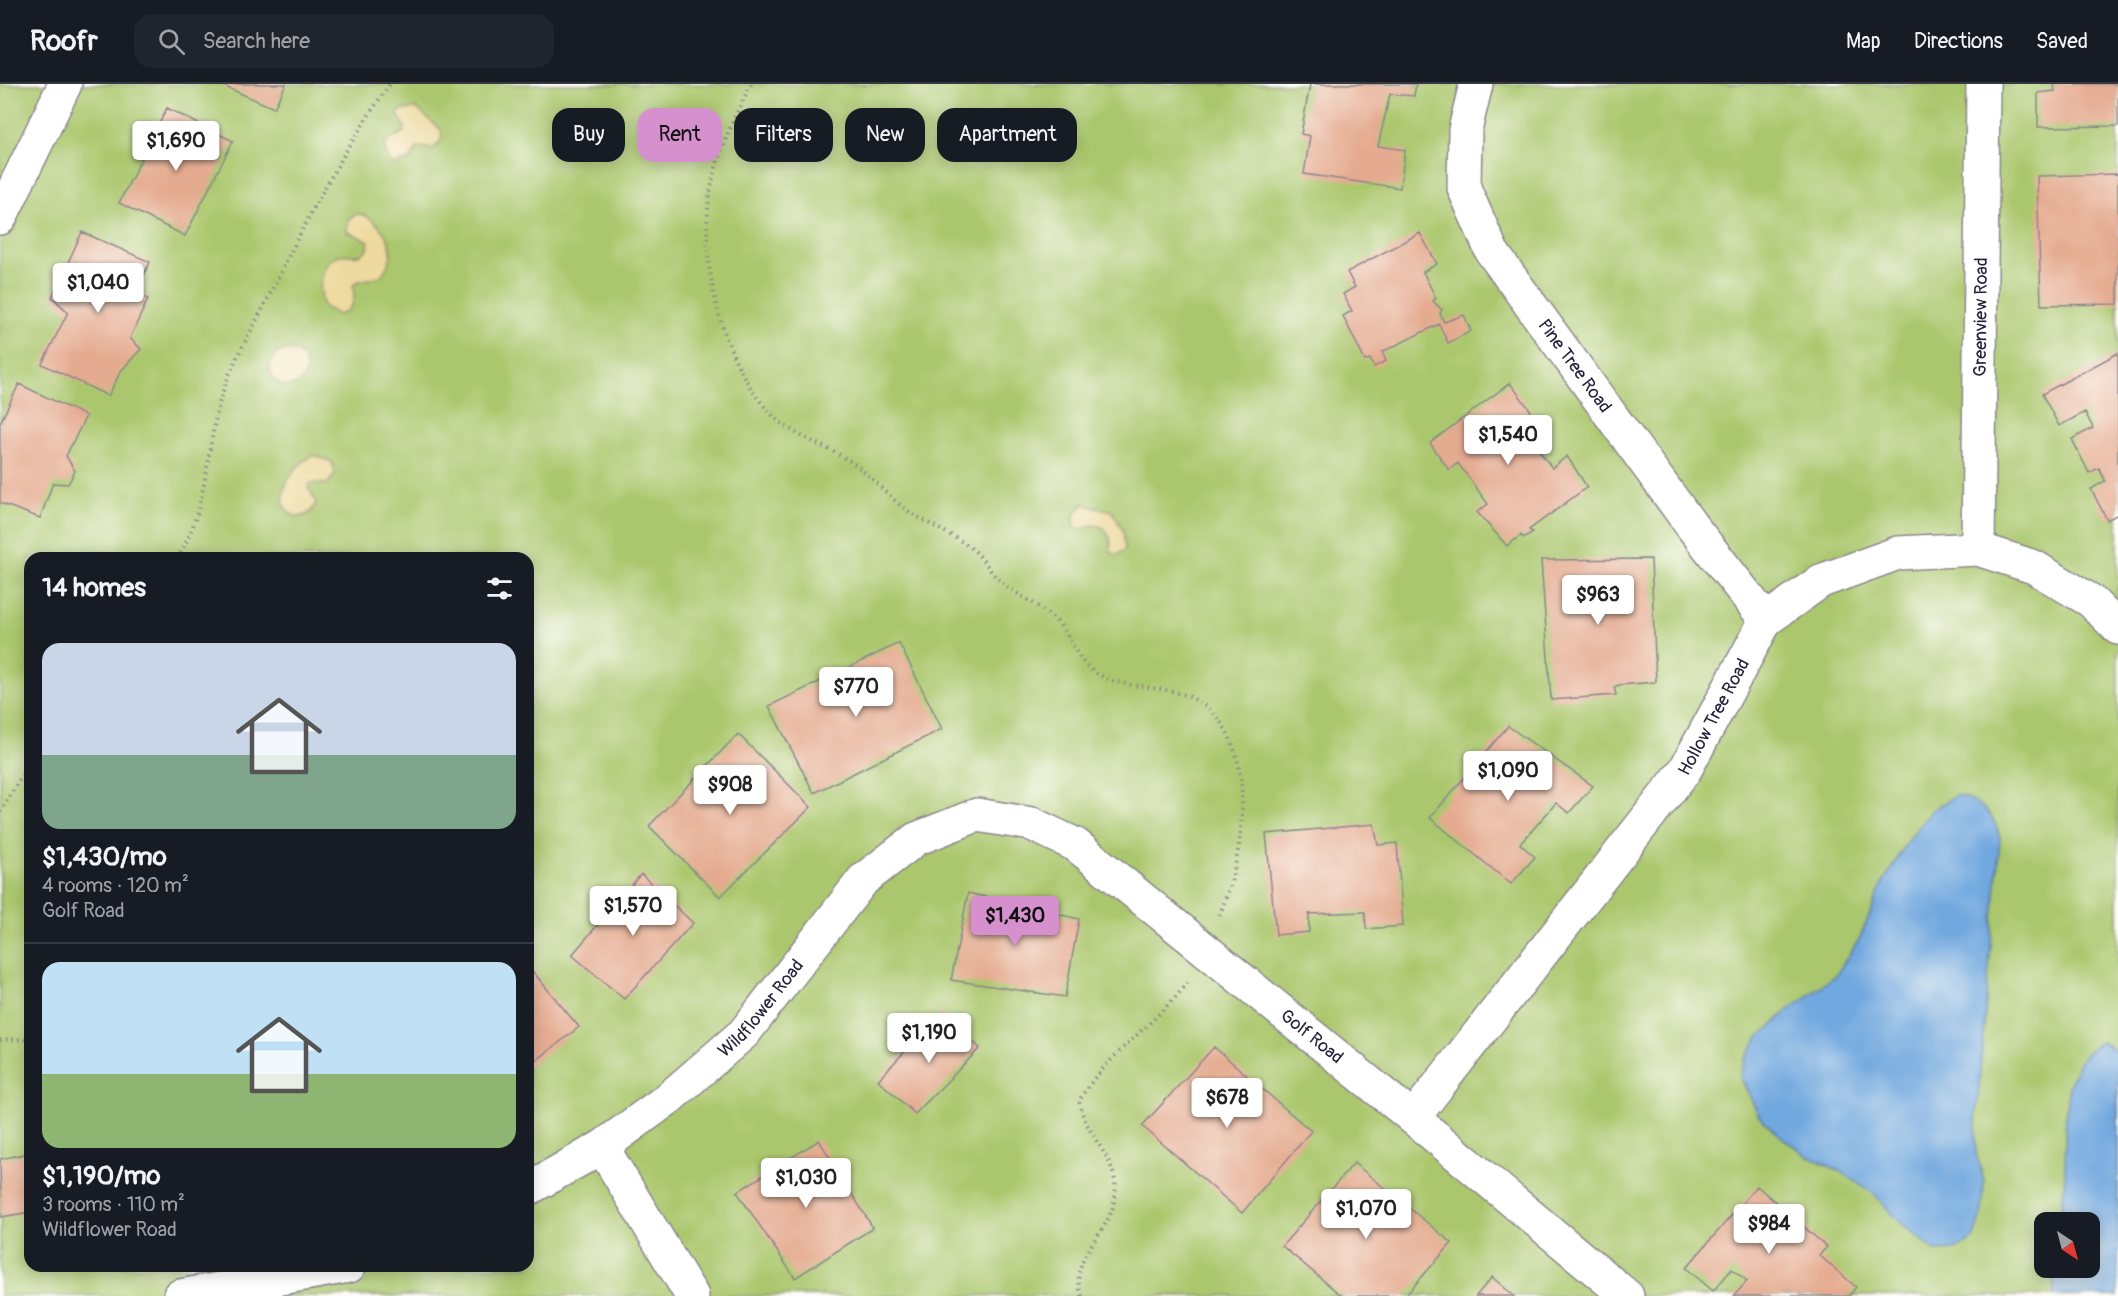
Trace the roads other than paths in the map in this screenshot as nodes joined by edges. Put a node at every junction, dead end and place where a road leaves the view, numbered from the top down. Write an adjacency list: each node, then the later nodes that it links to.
1 (65, 84): 4 (street)
2 (1476, 84): 6 (street, Pine Tree Road)
3 (1983, 84): 5 (street, Greenview Road)
4 (0, 218)
5 (1978, 549): 6 (street, Hollow Tree Road); 7 (street, Hollow Tree Road)
6 (1766, 620): 9 (street, Hollow Tree Road)
7 (2118, 628)
8 (977, 815): 9 (street, Golf Road); 10 (street, Wildflower Road)
9 (1413, 1118): 15 (street, Golf Road)
10 (602, 1147): 11 (street, Wildflower Road); 14 (street)
11 (534, 1186)
12 (315, 1272): 13 (street)
13 (180, 1296)
14 (692, 1296)
15 (1627, 1296)

